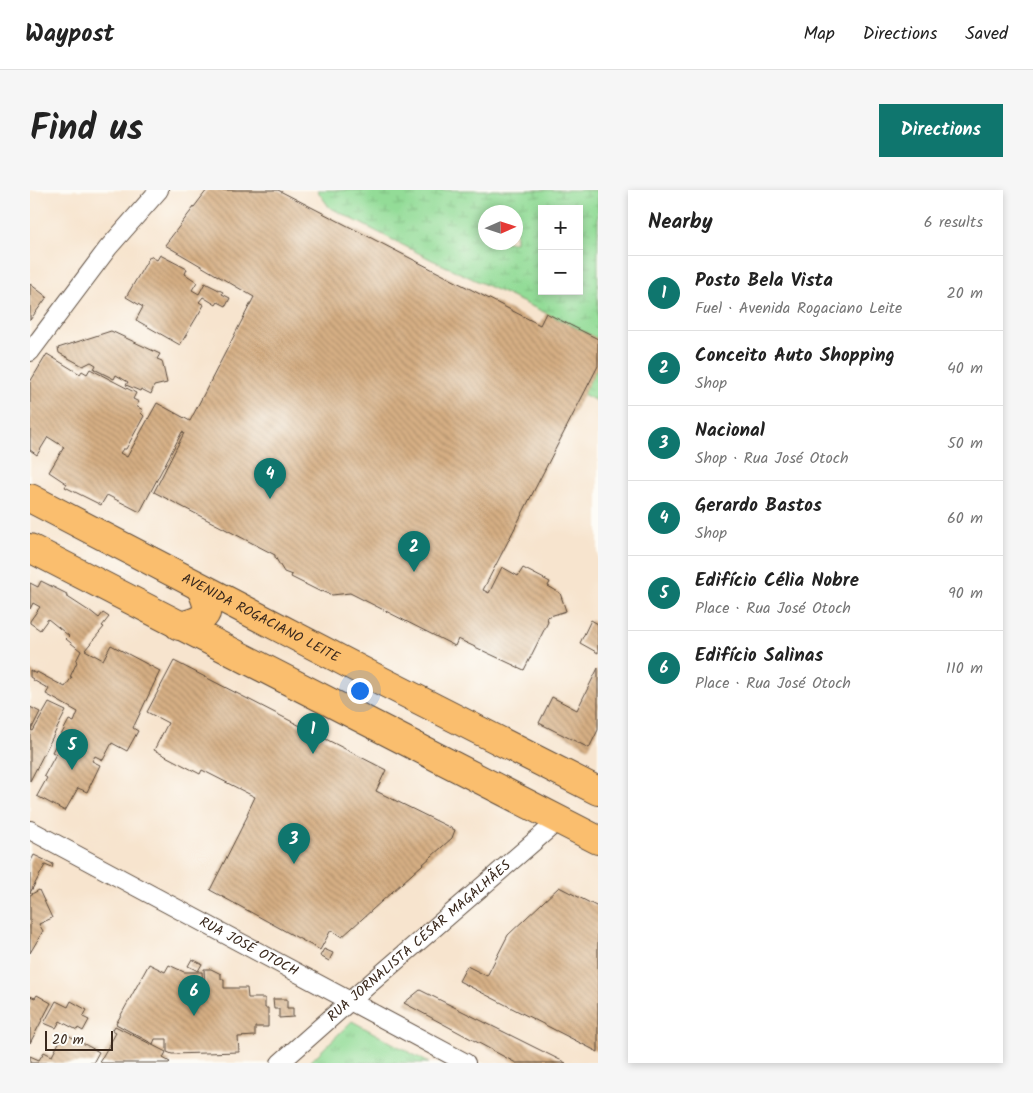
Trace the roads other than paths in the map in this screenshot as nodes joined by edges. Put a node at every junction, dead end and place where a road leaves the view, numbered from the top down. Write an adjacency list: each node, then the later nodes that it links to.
1 (159, 190): 2 (street)
2 (30, 352)
3 (30, 498): 5 (main road, AVENIDA ROGACIANO LEITE)
4 (30, 548): 6 (main road)
5 (200, 587): 6 (main road); 7 (main road, AVENIDA ROGACIANO LEITE)
6 (179, 626): 8 (main road)
7 (323, 651): 8 (main road); 9 (main road, AVENIDA ROGACIANO LEITE)
8 (304, 689): 10 (main road)
9 (598, 791)
10 (559, 820): 12 (main road); 13 (street, RUA JORNALISTA CÉSAR MAGALHÃES)
11 (30, 830): 13 (street, RUA JOSÉ OTOCH)
12 (598, 840)
13 (350, 1001): 14 (street, RUA JORNALISTA CÉSAR MAGALHÃES); 15 (street, RUA JOSÉ OTOCH)
14 (280, 1063)
15 (466, 1063)

